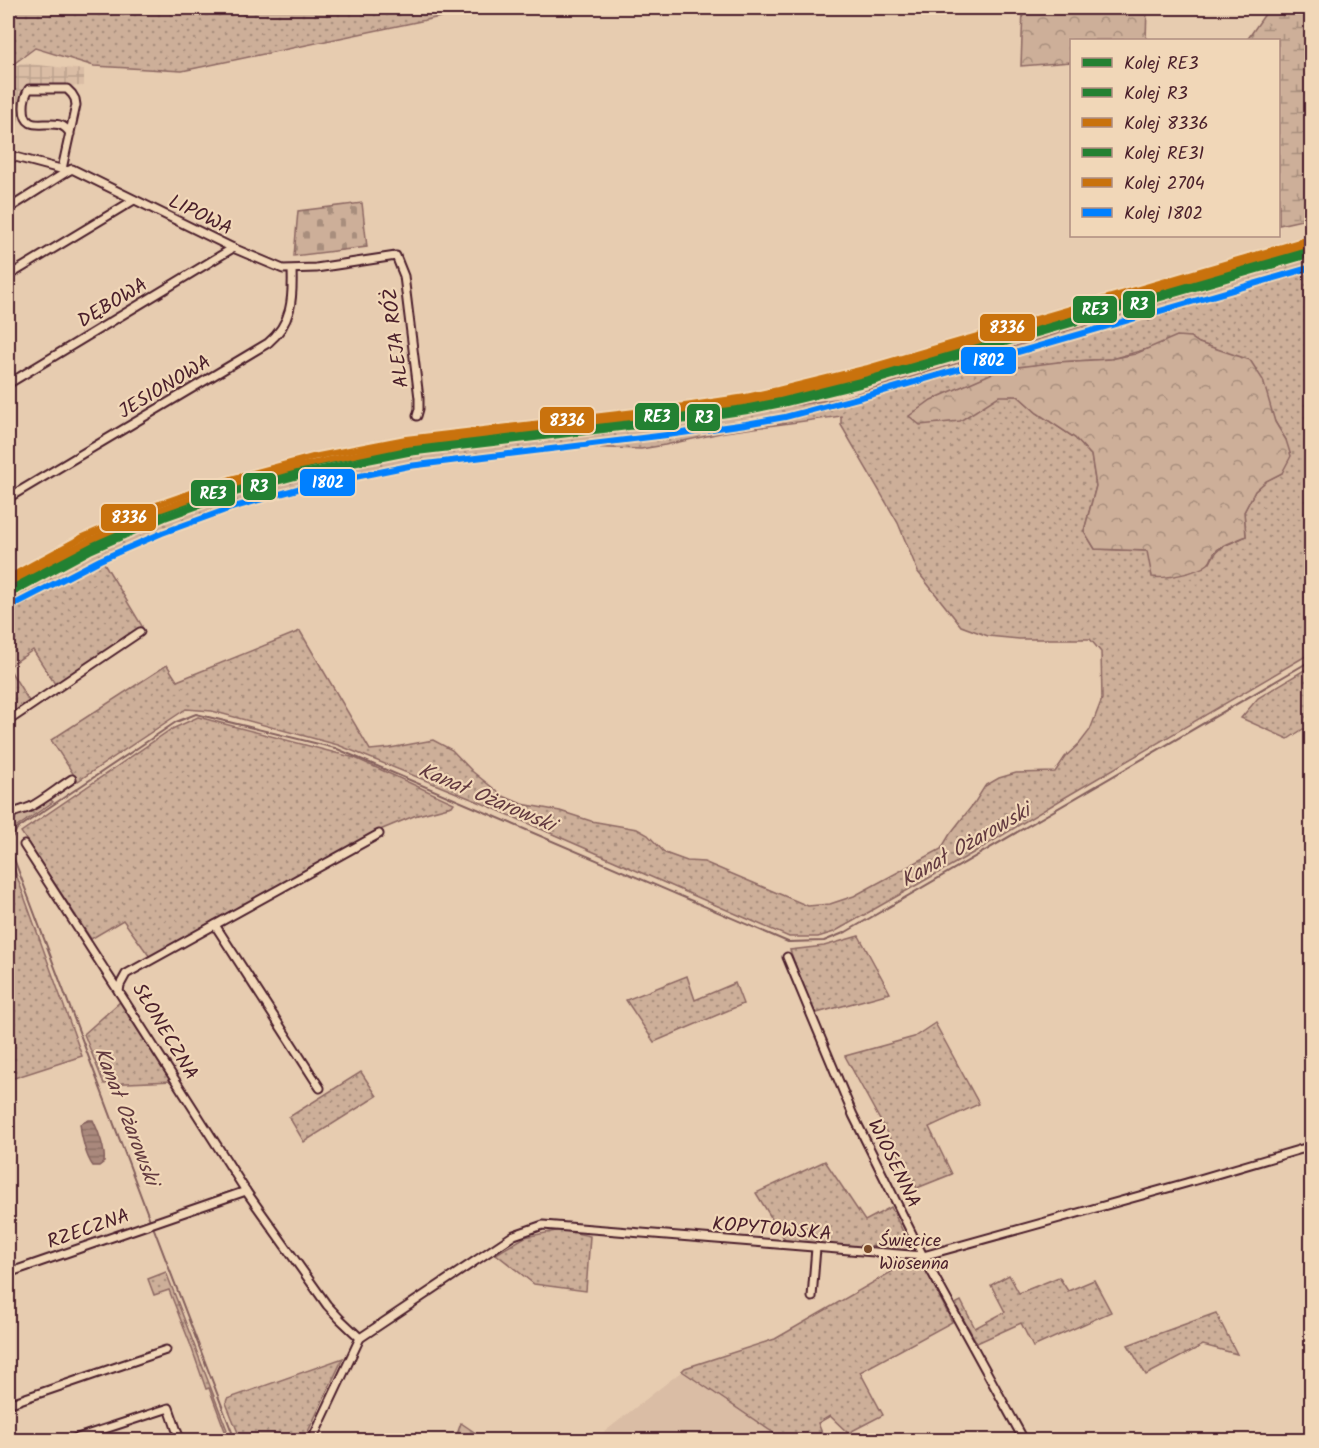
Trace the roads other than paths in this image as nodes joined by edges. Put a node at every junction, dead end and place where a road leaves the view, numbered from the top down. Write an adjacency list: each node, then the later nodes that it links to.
1 (70, 134): 1 (street); 3 (street)
2 (8, 155): 3 (street, LIPOWA)
3 (65, 170): 4 (street, LIPOWA); 5 (street)
4 (134, 200): 6 (street, LIPOWA); 9 (street)
5 (8, 209)
6 (233, 248): 8 (street, LIPOWA); 10 (street, DĘBOWA)
7 (396, 256): 8 (street, LIPOWA); 11 (street, ALEJA RÓŻ)
8 (292, 270): 12 (street, JESIONOWA)
9 (8, 276)
10 (8, 384)
11 (417, 416)
12 (8, 498)
13 (140, 632): 14 (street)
14 (8, 721)
15 (72, 779): 16 (street)
16 (8, 814)
17 (379, 834): 19 (street, SŁONECZNA)
18 (24, 845): 21 (street)
19 (215, 925): 21 (street, SŁONECZNA); 22 (street)
20 (787, 957): 26 (street, WIOSENNA)
21 (119, 992): 24 (street, SŁONECZNA)
22 (320, 1088)
23 (1311, 1146): 26 (street, KOPYTOWSKA)
24 (246, 1191): 27 (street, RZECZNA); 29 (street, SŁONECZNA)
25 (816, 1248): 26 (street, KOPYTOWSKA); 28 (street); 29 (street, KOPYTOWSKA)
26 (923, 1256): 35 (street, WIOSENNA)
27 (8, 1273)
28 (812, 1297)
29 (360, 1338): 34 (street)
30 (166, 1350): 31 (street)
31 (8, 1404)
32 (71, 1440): 33 (street)
33 (180, 1440)
34 (312, 1440)
35 (1024, 1440)

